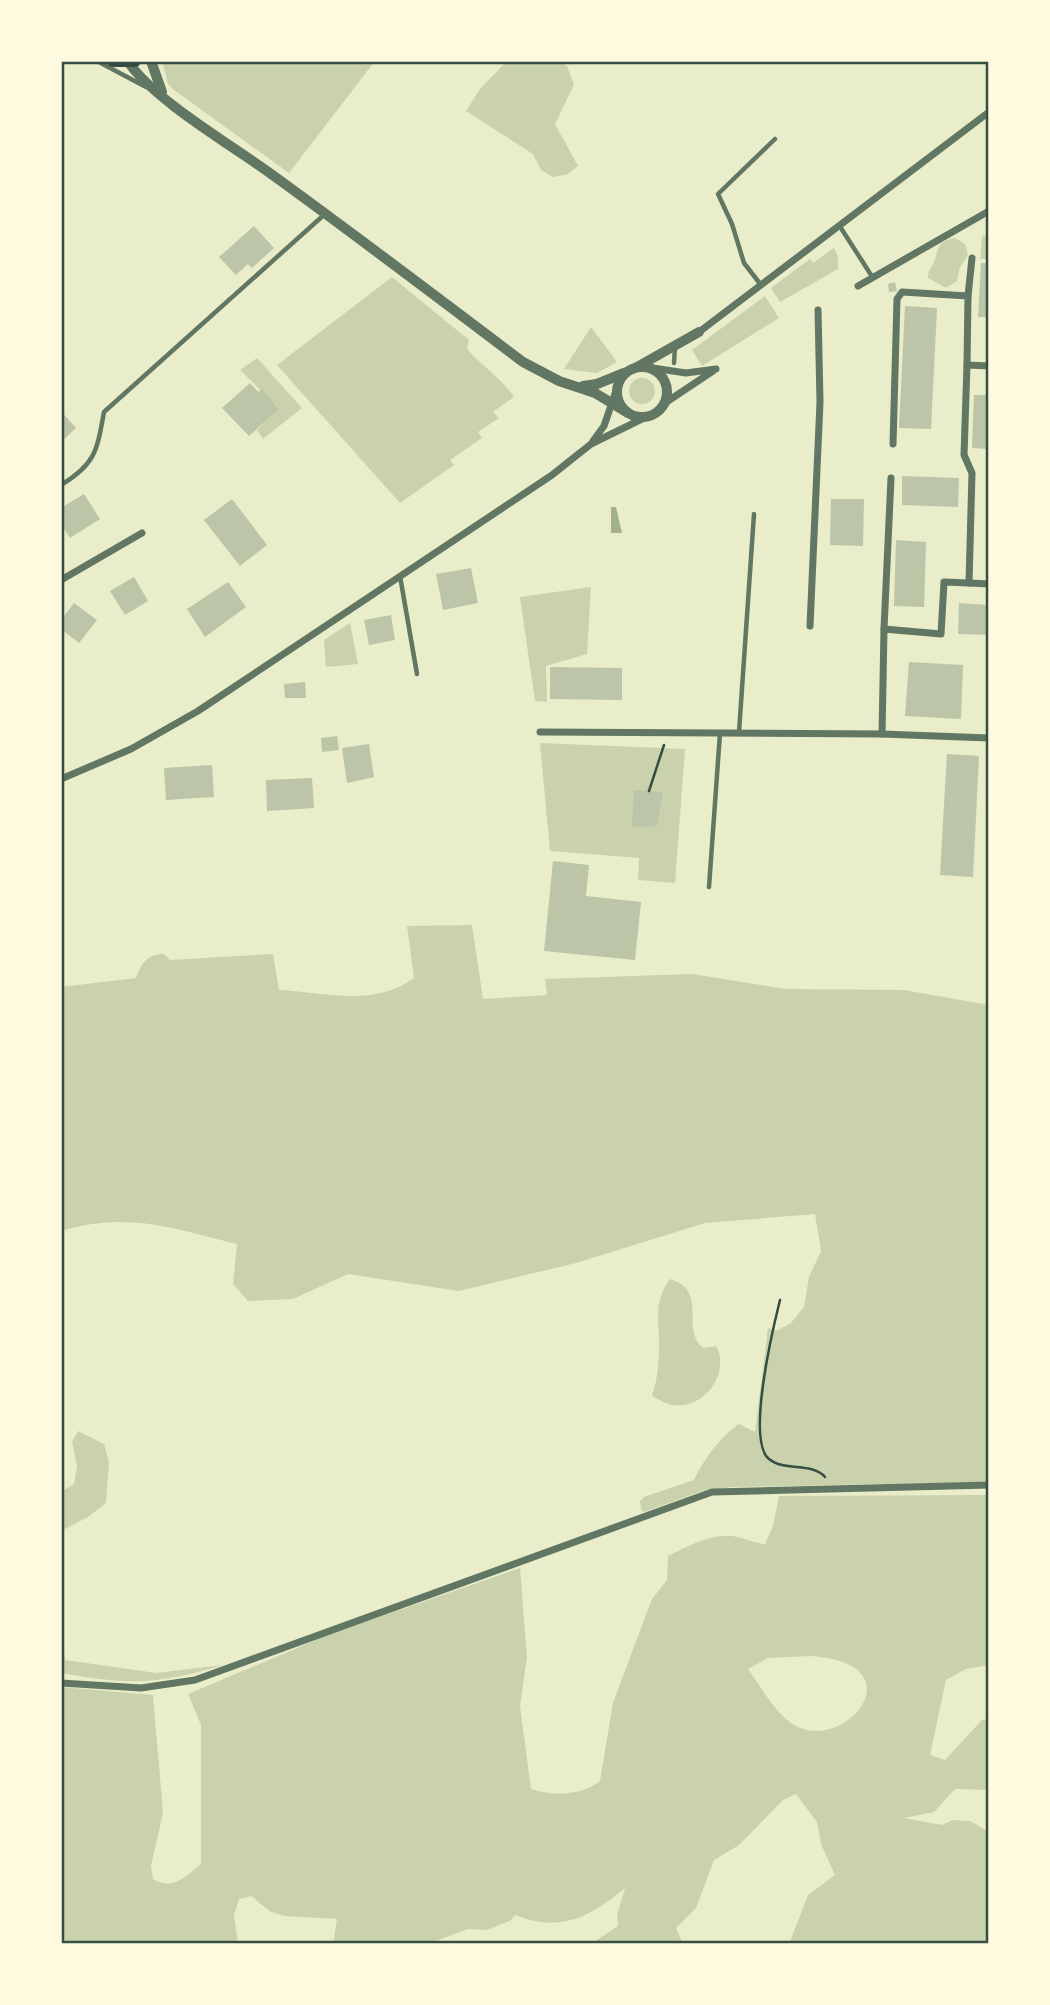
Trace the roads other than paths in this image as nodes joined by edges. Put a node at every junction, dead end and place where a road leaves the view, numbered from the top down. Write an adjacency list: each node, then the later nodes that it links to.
1 (97, 61): 5 (lane)
2 (113, 61): 4 (main road)
3 (151, 61): 5 (street)
4 (132, 62): 5 (street)
5 (165, 97): 9 (street)
6 (989, 112): 10 (street)
7 (775, 139): 13 (lane)
8 (989, 211): 12 (street)
9 (326, 213): 23 (street); 32 (lane)
10 (839, 225): 12 (lane); 13 (street)
11 (972, 258): 15 (street)
12 (873, 278): 14 (street)
13 (761, 285): 17 (street)
14 (858, 286)
15 (968, 296): 20 (street); 30 (street)
16 (818, 310): 39 (street)
17 (699, 332): 18 (street)
18 (675, 346): 19 (lane); 22 (street)
19 (674, 363)
20 (967, 365): 21 (street); 37 (street)
21 (989, 366)
22 (637, 368): 23 (street); 24 (street); 25 (street); 25 (street)
23 (577, 385): 26 (street)
24 (617, 388): 26 (street); 27 (street)
25 (664, 403): 28 (street)
26 (613, 404): 27 (street); 29 (street)
27 (628, 413): 28 (street)
28 (646, 417): 29 (street)
29 (591, 444): 35 (street)
30 (893, 444)
31 (891, 478): 40 (street)
32 (61, 485)
33 (754, 514): 44 (lane)
34 (142, 533): 36 (street)
35 (400, 576): 41 (lane); 47 (street)
36 (61, 580)
37 (969, 583): 38 (street); 40 (street)
38 (989, 584)
39 (810, 626)
40 (884, 629): 45 (street)
41 (417, 674)
42 (540, 732): 43 (street)
43 (720, 732): 44 (street); 48 (lane)
44 (738, 732): 45 (street)
45 (882, 734): 46 (street)
46 (989, 738)
47 (61, 779)
48 (709, 887)
49 (989, 1485): 50 (street)
50 (61, 1683)

